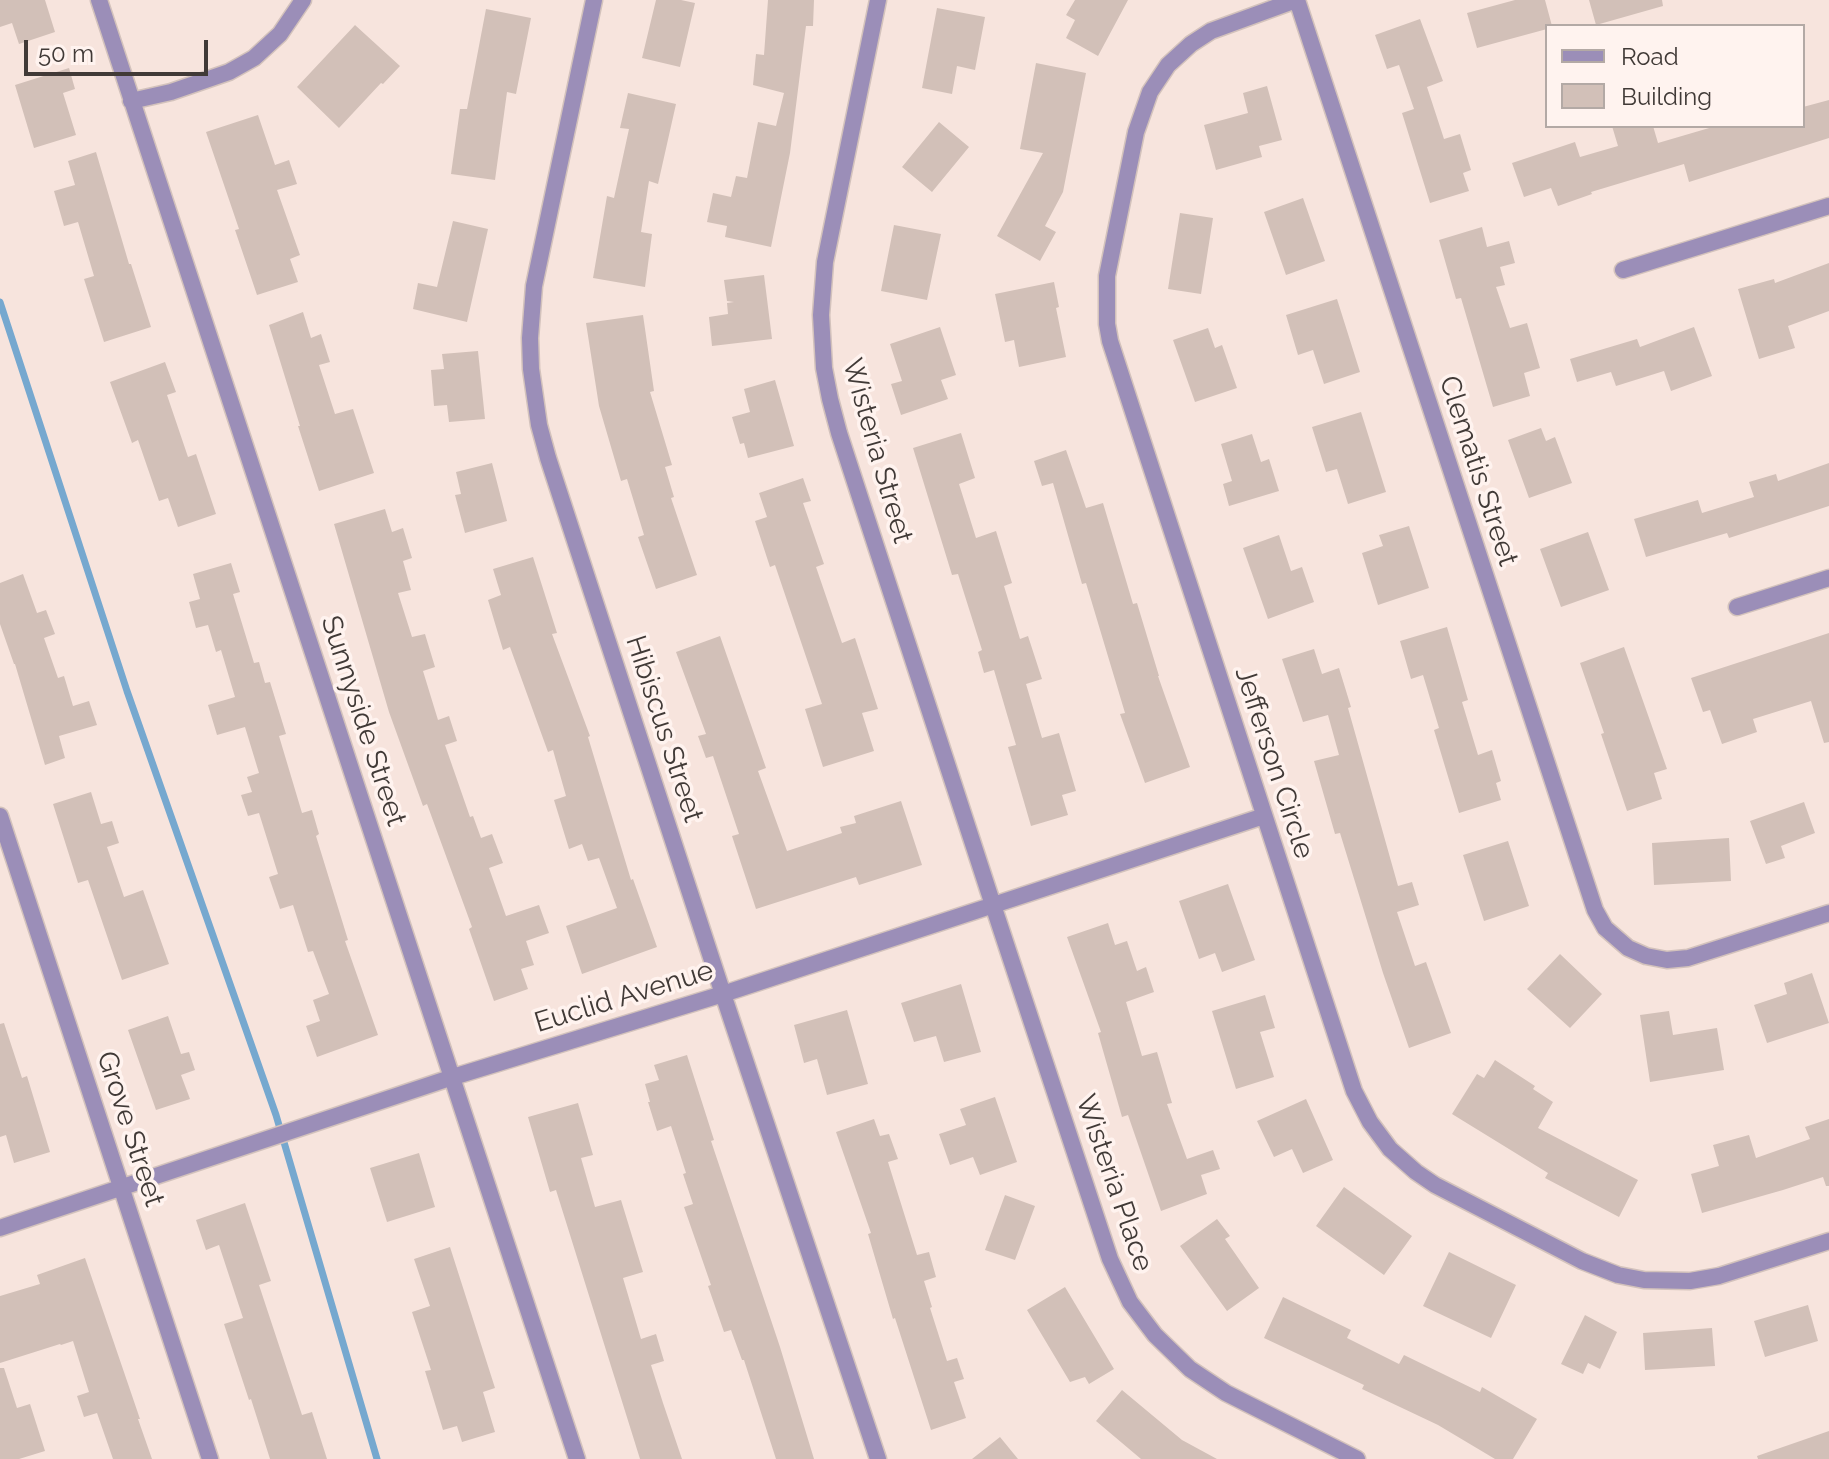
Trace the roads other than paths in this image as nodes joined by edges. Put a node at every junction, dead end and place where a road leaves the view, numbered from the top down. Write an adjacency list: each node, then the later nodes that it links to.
1 (99, 0): 6 (street, Sunnyside Street)
2 (303, 0): 6 (street)
3 (594, 0): 15 (street, Hibiscus Street)
4 (878, 0): 13 (street, Wisteria Street)
5 (1296, 0): 12 (street, Jefferson Circle); 14 (street, Clematis Street)
6 (131, 101): 16 (street, Sunnyside Street)
7 (1829, 206): 8 (street)
8 (1623, 270)
9 (1829, 578): 10 (street)
10 (1737, 607)
11 (0, 816): 17 (street, Grove Street)
12 (1264, 816): 13 (street, Euclid Avenue); 19 (street, Jefferson Circle)
13 (993, 905): 15 (street, Euclid Avenue); 23 (street, Wisteria Place)
14 (1829, 913)
15 (723, 994): 16 (street, Euclid Avenue); 22 (street, Hibiscus Street)
16 (453, 1077): 17 (street, Euclid Avenue); 21 (street, Sunnyside Street)
17 (122, 1186): 18 (street, Euclid Avenue); 20 (street, Grove Street)
18 (0, 1228)
19 (1829, 1241)
20 (210, 1459)
21 (577, 1459)
22 (878, 1459)
23 (1357, 1459)

